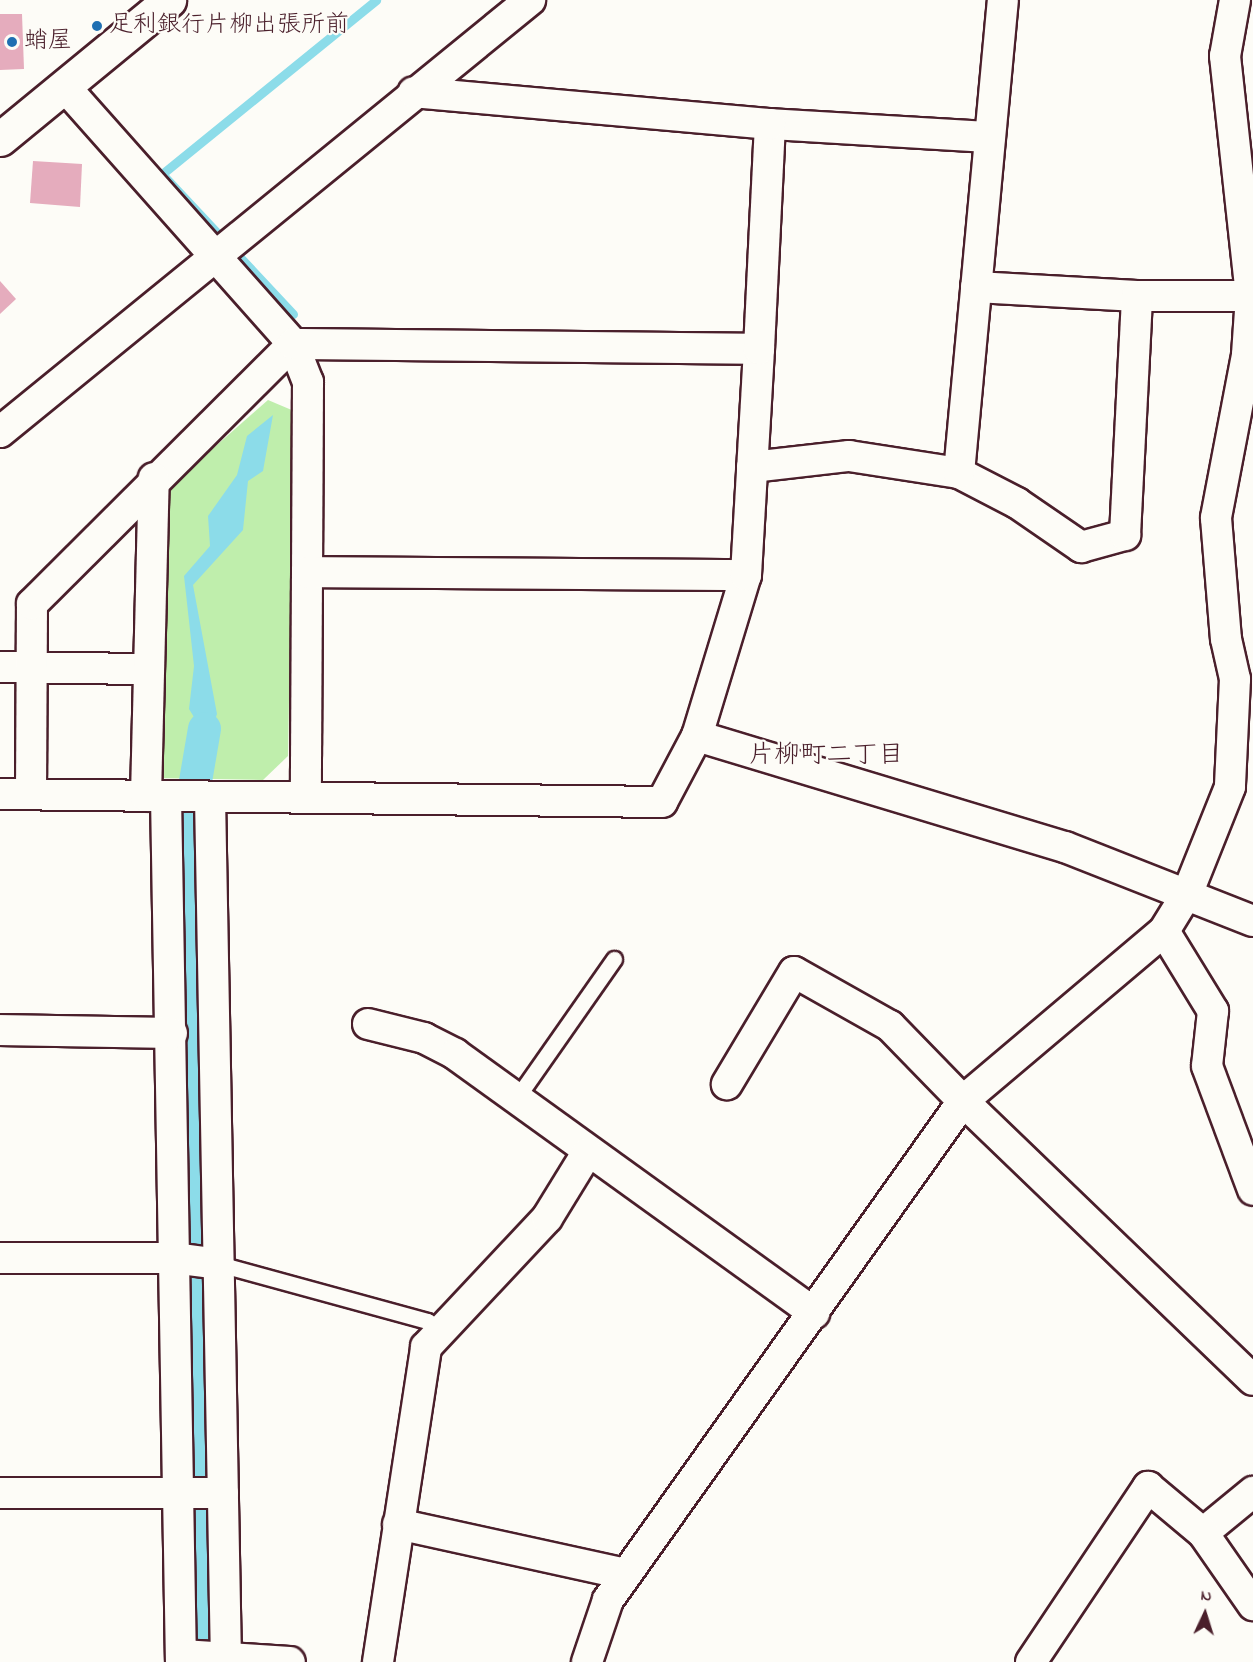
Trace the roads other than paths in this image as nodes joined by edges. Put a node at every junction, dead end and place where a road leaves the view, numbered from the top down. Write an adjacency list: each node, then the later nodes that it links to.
1 (169, 0): 5 (street)
2 (530, 0): 6 (street)
3 (1003, 0): 8 (street)
4 (1235, 0): 12 (street)
5 (65, 87): 9 (street); 10 (street)
6 (413, 92): 7 (street); 10 (street)
7 (770, 124): 8 (street); 15 (street)
8 (990, 137): 11 (street)
9 (0, 139)
10 (212, 254): 14 (street); 17 (street)
11 (976, 287): 13 (street); 19 (street)
12 (1251, 296): 13 (street); 16 (street)
13 (1137, 297): 19 (street)
14 (293, 344): 15 (street); 20 (street); 21 (street)
15 (759, 349): 18 (street)
16 (1250, 361): 32 (street)
17 (0, 432)
18 (752, 467): 19 (street); 22 (street)
19 (959, 473)
20 (154, 478): 24 (street); 25 (street)
21 (307, 572): 22 (street); 31 (street)
22 (746, 576): 26 (street)
23 (0, 667): 24 (street)
24 (32, 667): 25 (street); 28 (street)
25 (150, 669): 29 (street)
26 (697, 736): 31 (street); 32 (street)
27 (0, 794): 28 (street)
28 (31, 795): 29 (street)
29 (156, 796): 30 (street); 38 (street)
30 (210, 797): 31 (street); 46 (street)
31 (306, 798)
32 (1188, 892): 33 (street); 34 (street)
33 (1253, 921)
34 (1164, 931): 41 (street); 43 (street)
35 (614, 958): 40 (lane)
36 (368, 1024): 40 (street)
37 (0, 1030): 38 (street)
38 (172, 1033): 44 (street)
39 (727, 1084): 41 (street)
40 (516, 1099): 42 (street)
41 (963, 1101): 47 (street); 49 (street)
42 (587, 1152): 47 (street); 48 (street)
43 (1253, 1190)
44 (173, 1257): 45 (street); 46 (street); 53 (street)
45 (0, 1258)
46 (219, 1264): 48 (lane); 52 (street)
47 (814, 1313): 56 (street)
48 (442, 1330): 54 (street)
49 (1253, 1380)
50 (1253, 1492): 55 (street)
51 (0, 1493): 53 (street)
52 (223, 1493): 53 (street); 59 (street)
53 (176, 1494): 58 (street)
54 (398, 1524): 56 (street); 61 (street)
55 (1203, 1533): 57 (street); 63 (street)
56 (626, 1574): 62 (street)
57 (1253, 1605)
58 (181, 1659): 59 (street)
59 (226, 1659): 60 (street)
60 (290, 1662)
61 (378, 1662)
62 (588, 1662)
63 (1030, 1662)

